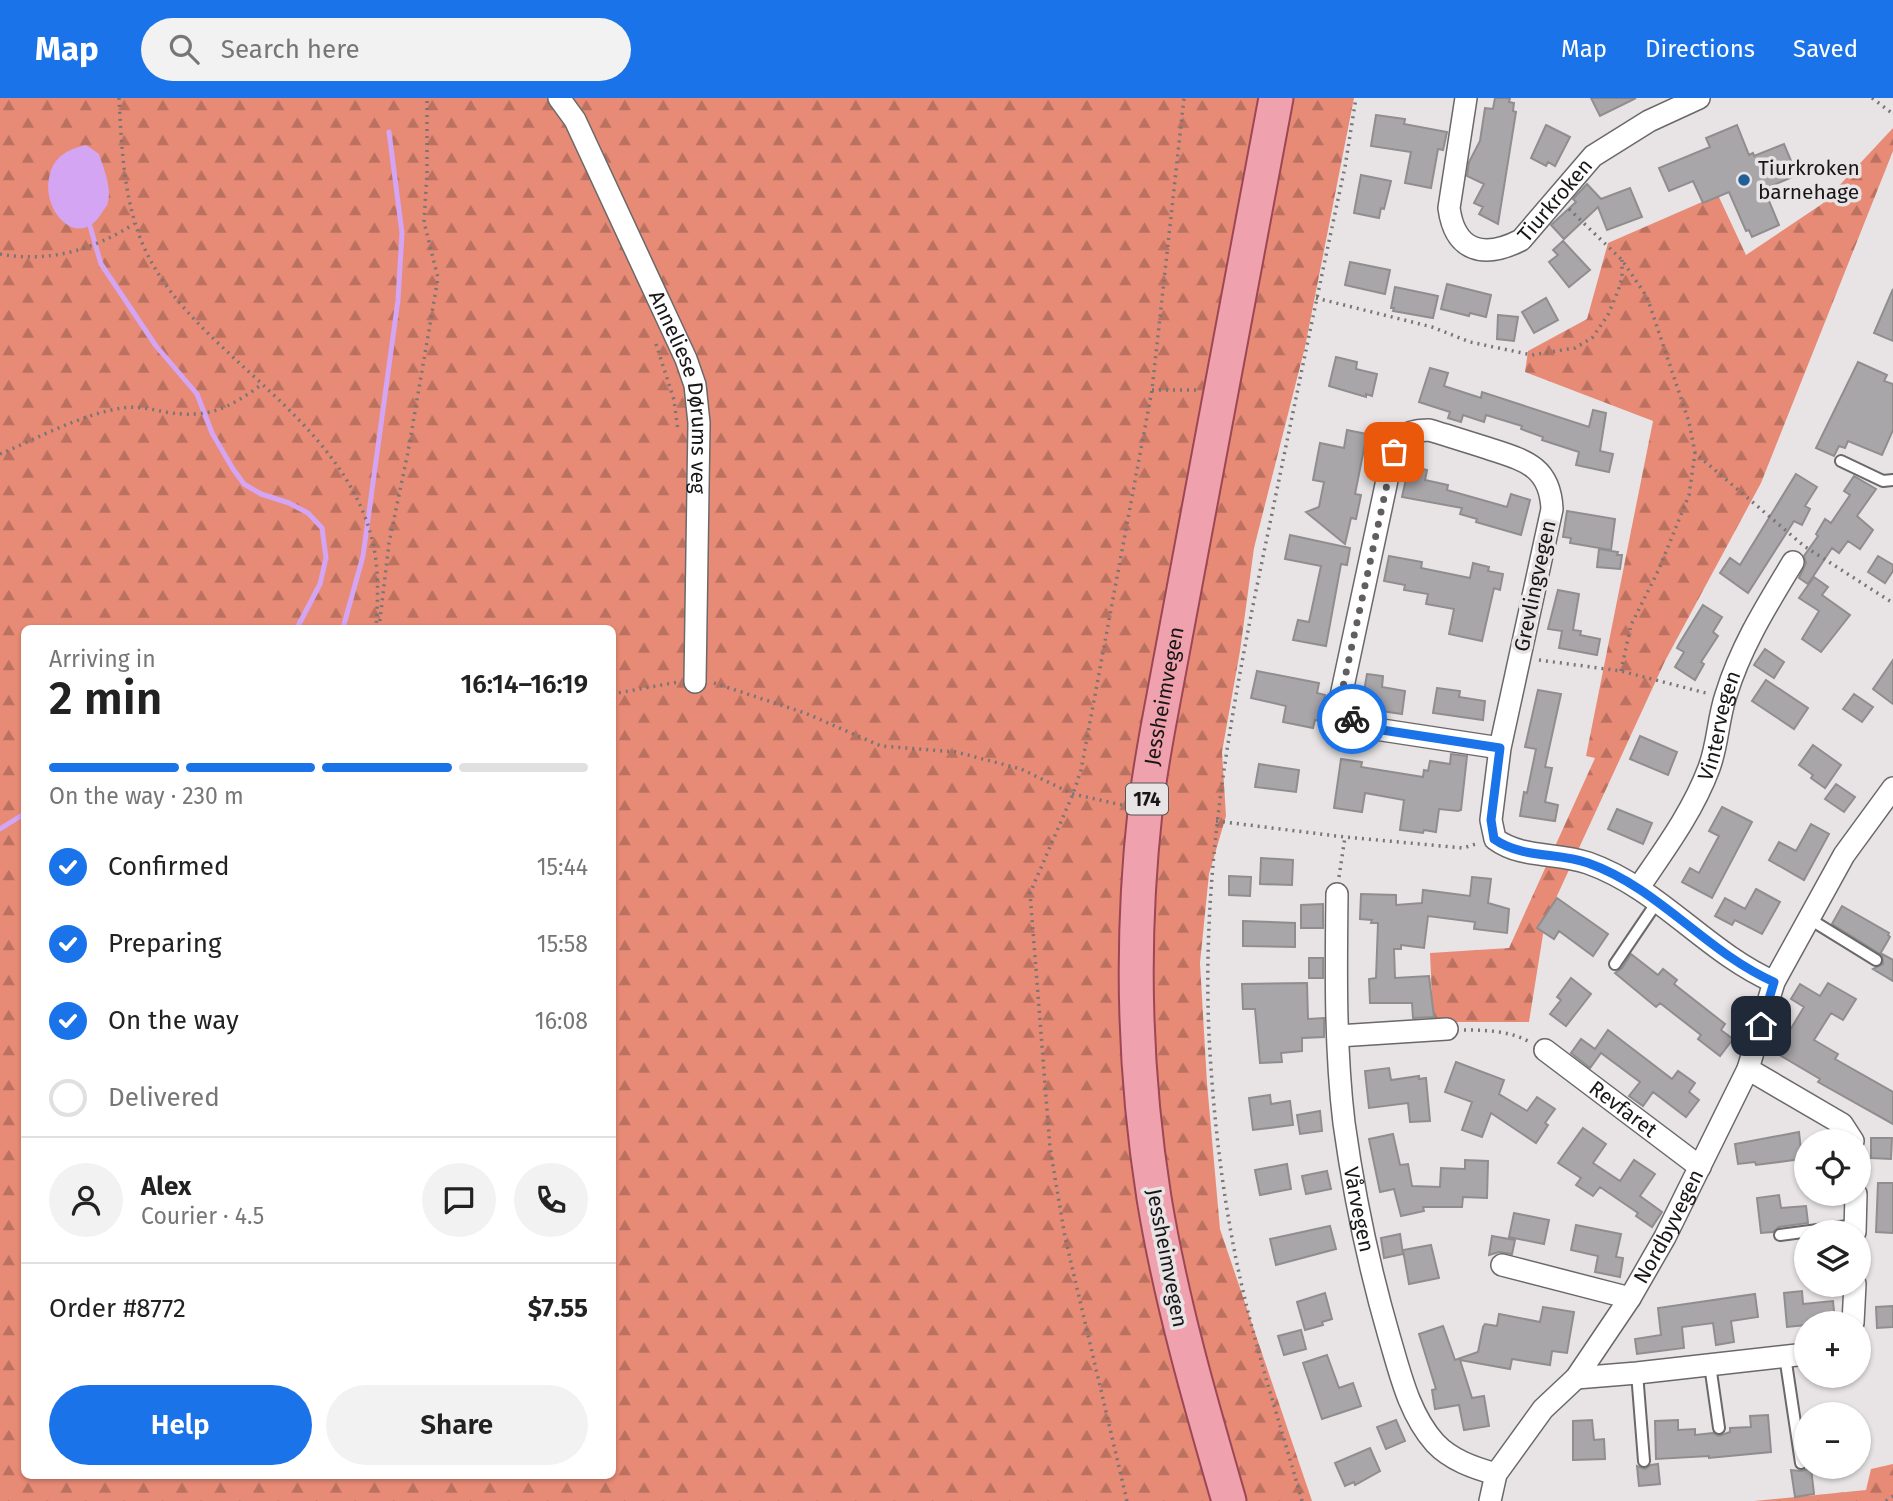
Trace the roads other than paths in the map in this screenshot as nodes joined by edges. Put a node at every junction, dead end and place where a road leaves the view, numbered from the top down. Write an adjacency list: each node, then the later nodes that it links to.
1 (559, 98): 6 (street, Anneliese Dørums veg)
2 (571, 98): 6 (street, Anneliese Dørums veg)
3 (1276, 98): 37 (main road, Jessheimvegen / 174)
4 (1466, 98): 5 (street, Tiurkroken)
5 (1699, 98)
6 (575, 120): 10 (street, Anneliese Dørums veg)
7 (1841, 461): 8 (lane)
8 (1893, 480)
9 (1793, 562): 13 (street, Vintervegen)
10 (695, 682)
11 (1500, 748): 11 (street, Grevlingvegen); 13 (street, Grevlingvegen)
12 (1893, 788): 16 (street, Nordbyvegen)
13 (1639, 887): 15 (street)
14 (1337, 894): 21 (street, Vårvegen)
15 (1657, 902): 18 (lane); 19 (street)
16 (1808, 918): 17 (lane); 19 (street, Nordbyvegen)
17 (1876, 960)
18 (1615, 964)
19 (1774, 982): 23 (street, Nordbyvegen)
20 (1447, 1029): 21 (street)
21 (1338, 1036): 36 (street, Vårvegen)
22 (1545, 1050): 25 (street, Revfaret)
23 (1748, 1069): 24 (street); 25 (street, Nordbyvegen)
24 (1845, 1129)
25 (1700, 1167): 29 (street, Nordbyvegen)
26 (1794, 1234): 27 (lane)
27 (1780, 1235)
28 (1502, 1265): 29 (street)
29 (1630, 1298): 33 (street, Nordbyvegen)
30 (1794, 1355): 31 (street)
31 (1710, 1365): 32 (street); 34 (lane)
32 (1637, 1373): 33 (street); 35 (lane)
33 (1576, 1378): 36 (street, Nordbyvegen)
34 (1719, 1428)
35 (1644, 1461)
36 (1496, 1475): 38 (street, Nordbyvegen)
37 (1229, 1501)
38 (1490, 1501)

